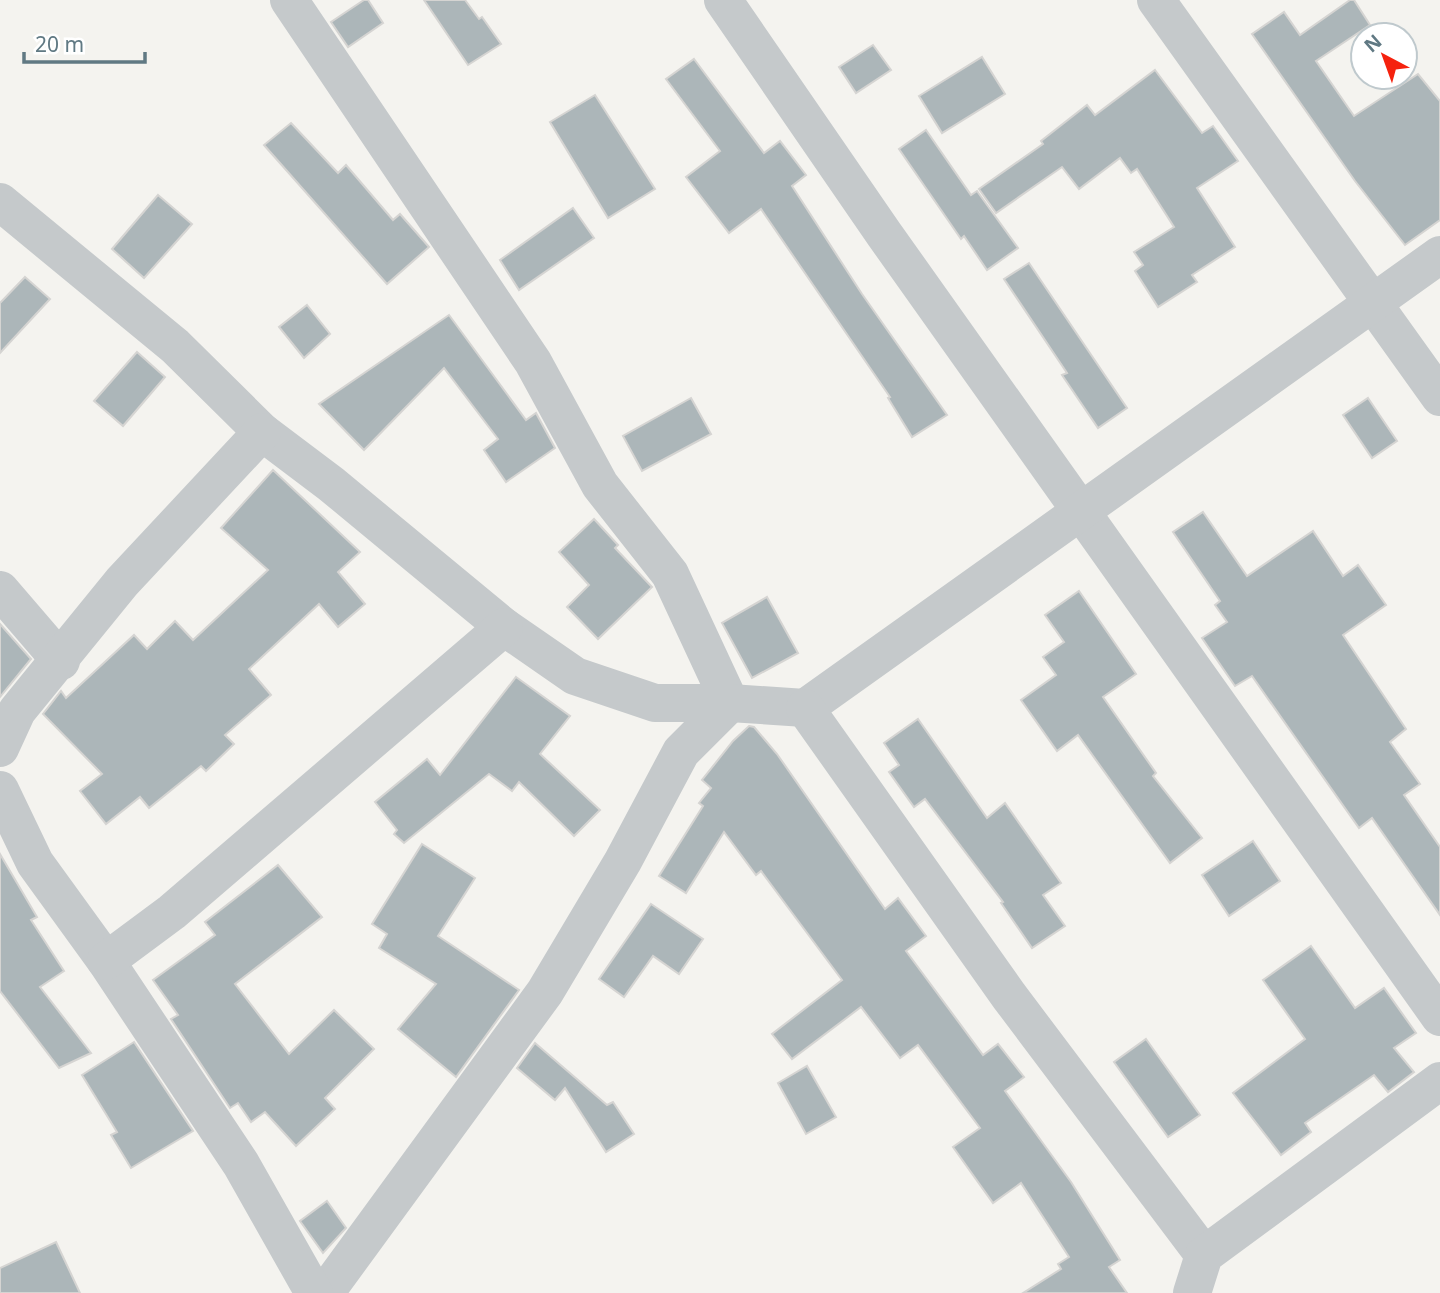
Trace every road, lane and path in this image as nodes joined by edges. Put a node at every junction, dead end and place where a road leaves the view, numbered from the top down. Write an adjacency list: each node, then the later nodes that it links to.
1 (289, 0): 13 (street)
2 (723, 0): 9 (street)
3 (1156, 0): 6 (street)
4 (0, 202): 8 (street)
5 (1440, 256): 6 (street)
6 (1373, 303): 7 (street); 9 (street)
7 (1440, 397)
8 (262, 432): 11 (street); 12 (street)
9 (1082, 513): 14 (street); 18 (street)
10 (0, 590): 12 (street)
11 (503, 627): 13 (street); 17 (street)
12 (61, 660): 15 (street)
13 (730, 703): 14 (street); 22 (street)
14 (805, 708): 20 (street)
15 (0, 748)
16 (0, 790): 17 (street)
17 (106, 961): 21 (street)
18 (1440, 1017)
19 (1440, 1081): 20 (street)
20 (1204, 1255): 23 (street)
21 (314, 1293)
22 (325, 1293)
23 (1192, 1293)

